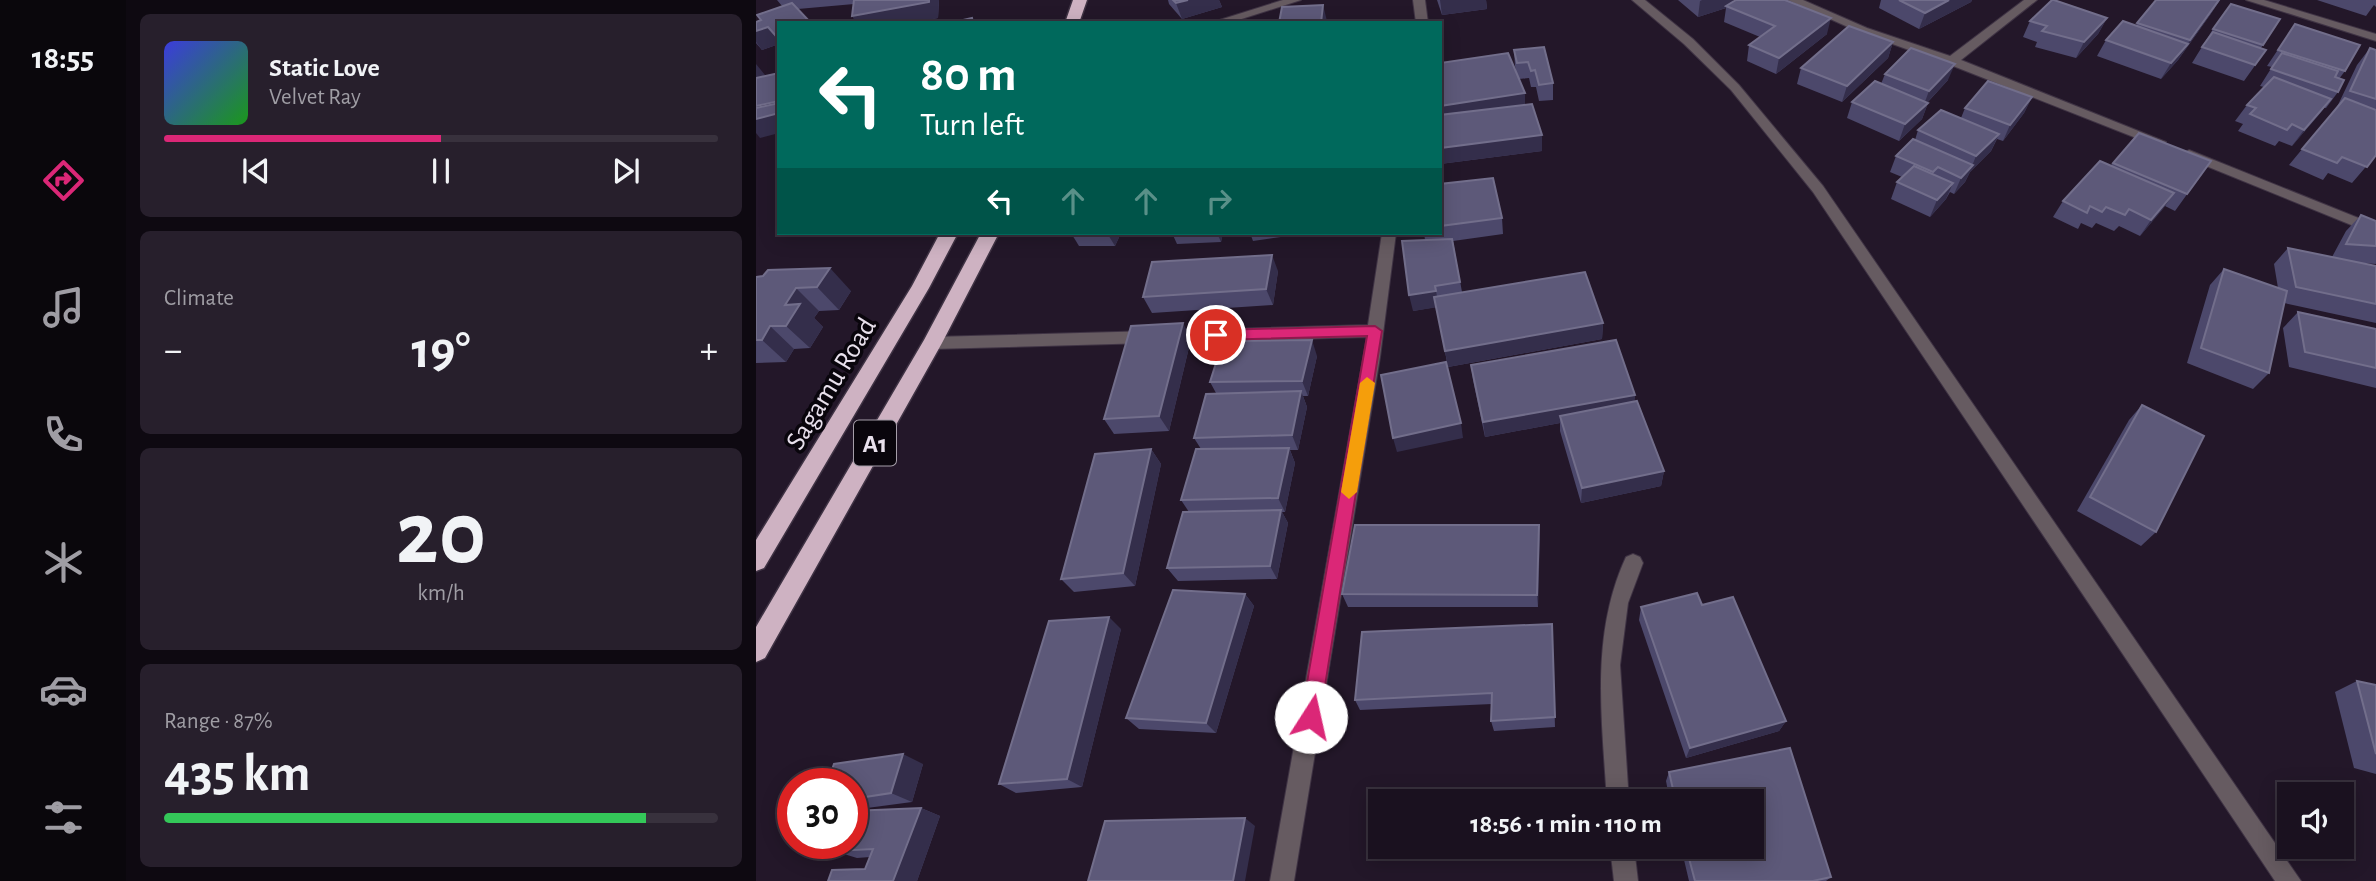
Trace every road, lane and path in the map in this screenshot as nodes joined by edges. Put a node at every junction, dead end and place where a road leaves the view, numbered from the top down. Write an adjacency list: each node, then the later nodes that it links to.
1 (1080, 0): 8 (highway)
2 (1295, 0): 9 (street)
3 (1419, 0): 10 (street)
4 (1638, 0): 26 (street)
5 (1794, 0): 12 (street)
6 (2031, 0): 12 (street)
7 (2252, 0): 11 (street)
8 (1073, 21)
9 (1223, 21)
10 (1422, 21)
11 (2376, 38)
12 (1952, 61): 13 (street)
13 (2376, 230)
14 (948, 235): 19 (highway, Sagamu Road / A1)
15 (989, 235): 18 (highway, A1)
16 (1389, 235): 17 (street)
17 (1375, 331): 18 (street); 24 (street)
18 (932, 343): 21 (highway, A1)
19 (756, 561)
20 (1633, 563): 22 (street)
21 (756, 650)
22 (1617, 789)
23 (1623, 859): 25 (street)
24 (1282, 881)
25 (1626, 881)
26 (2289, 881)

